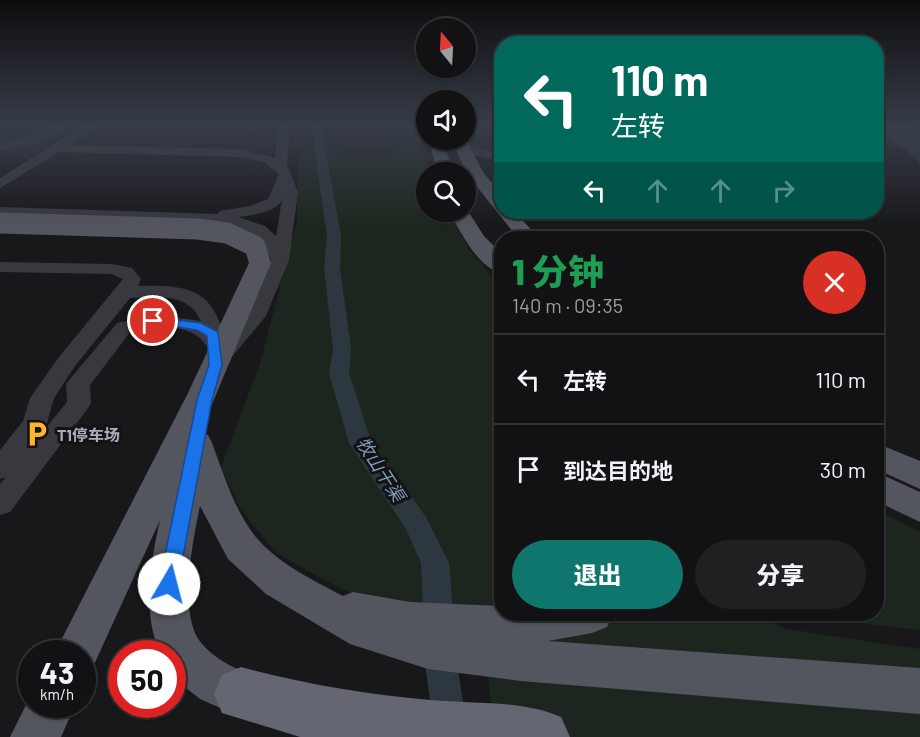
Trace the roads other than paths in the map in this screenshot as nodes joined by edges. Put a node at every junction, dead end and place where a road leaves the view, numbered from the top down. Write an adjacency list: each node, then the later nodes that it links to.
1 (38, 159): 8 (street)
2 (265, 159): 5 (street)
3 (283, 159): 5 (street)
4 (494, 163): 6 (street)
5 (283, 170): 12 (street); 19 (street)
6 (476, 172)
7 (476, 174): 9 (main road)
8 (0, 184)
9 (494, 198)
10 (0, 212): 12 (street)
11 (476, 214): 17 (main road)
12 (196, 216): 19 (street)
13 (511, 219): 16 (main road)
14 (465, 222): 18 (main road)
15 (0, 223): 19 (main road, bridge)
16 (523, 231)
17 (494, 234)
18 (494, 259)
19 (270, 261): 22 (main road)
20 (2, 269): 21 (street)
21 (125, 292): 22 (street); 25 (street)
22 (214, 359): 23 (main road); 28 (street); 32 (main road)
23 (196, 443): 30 (main road); 34 (main road)
24 (884, 459): 26 (main road)
25 (0, 469)
26 (920, 476)
27 (884, 490): 29 (main road)
28 (0, 504)
29 (920, 508)
30 (313, 601): 31 (main road); 33 (main road)
31 (548, 621)
32 (83, 640)
33 (920, 691)
34 (242, 694): 37 (highway)
35 (44, 718): 36 (main road)
36 (35, 737)
37 (541, 737)

